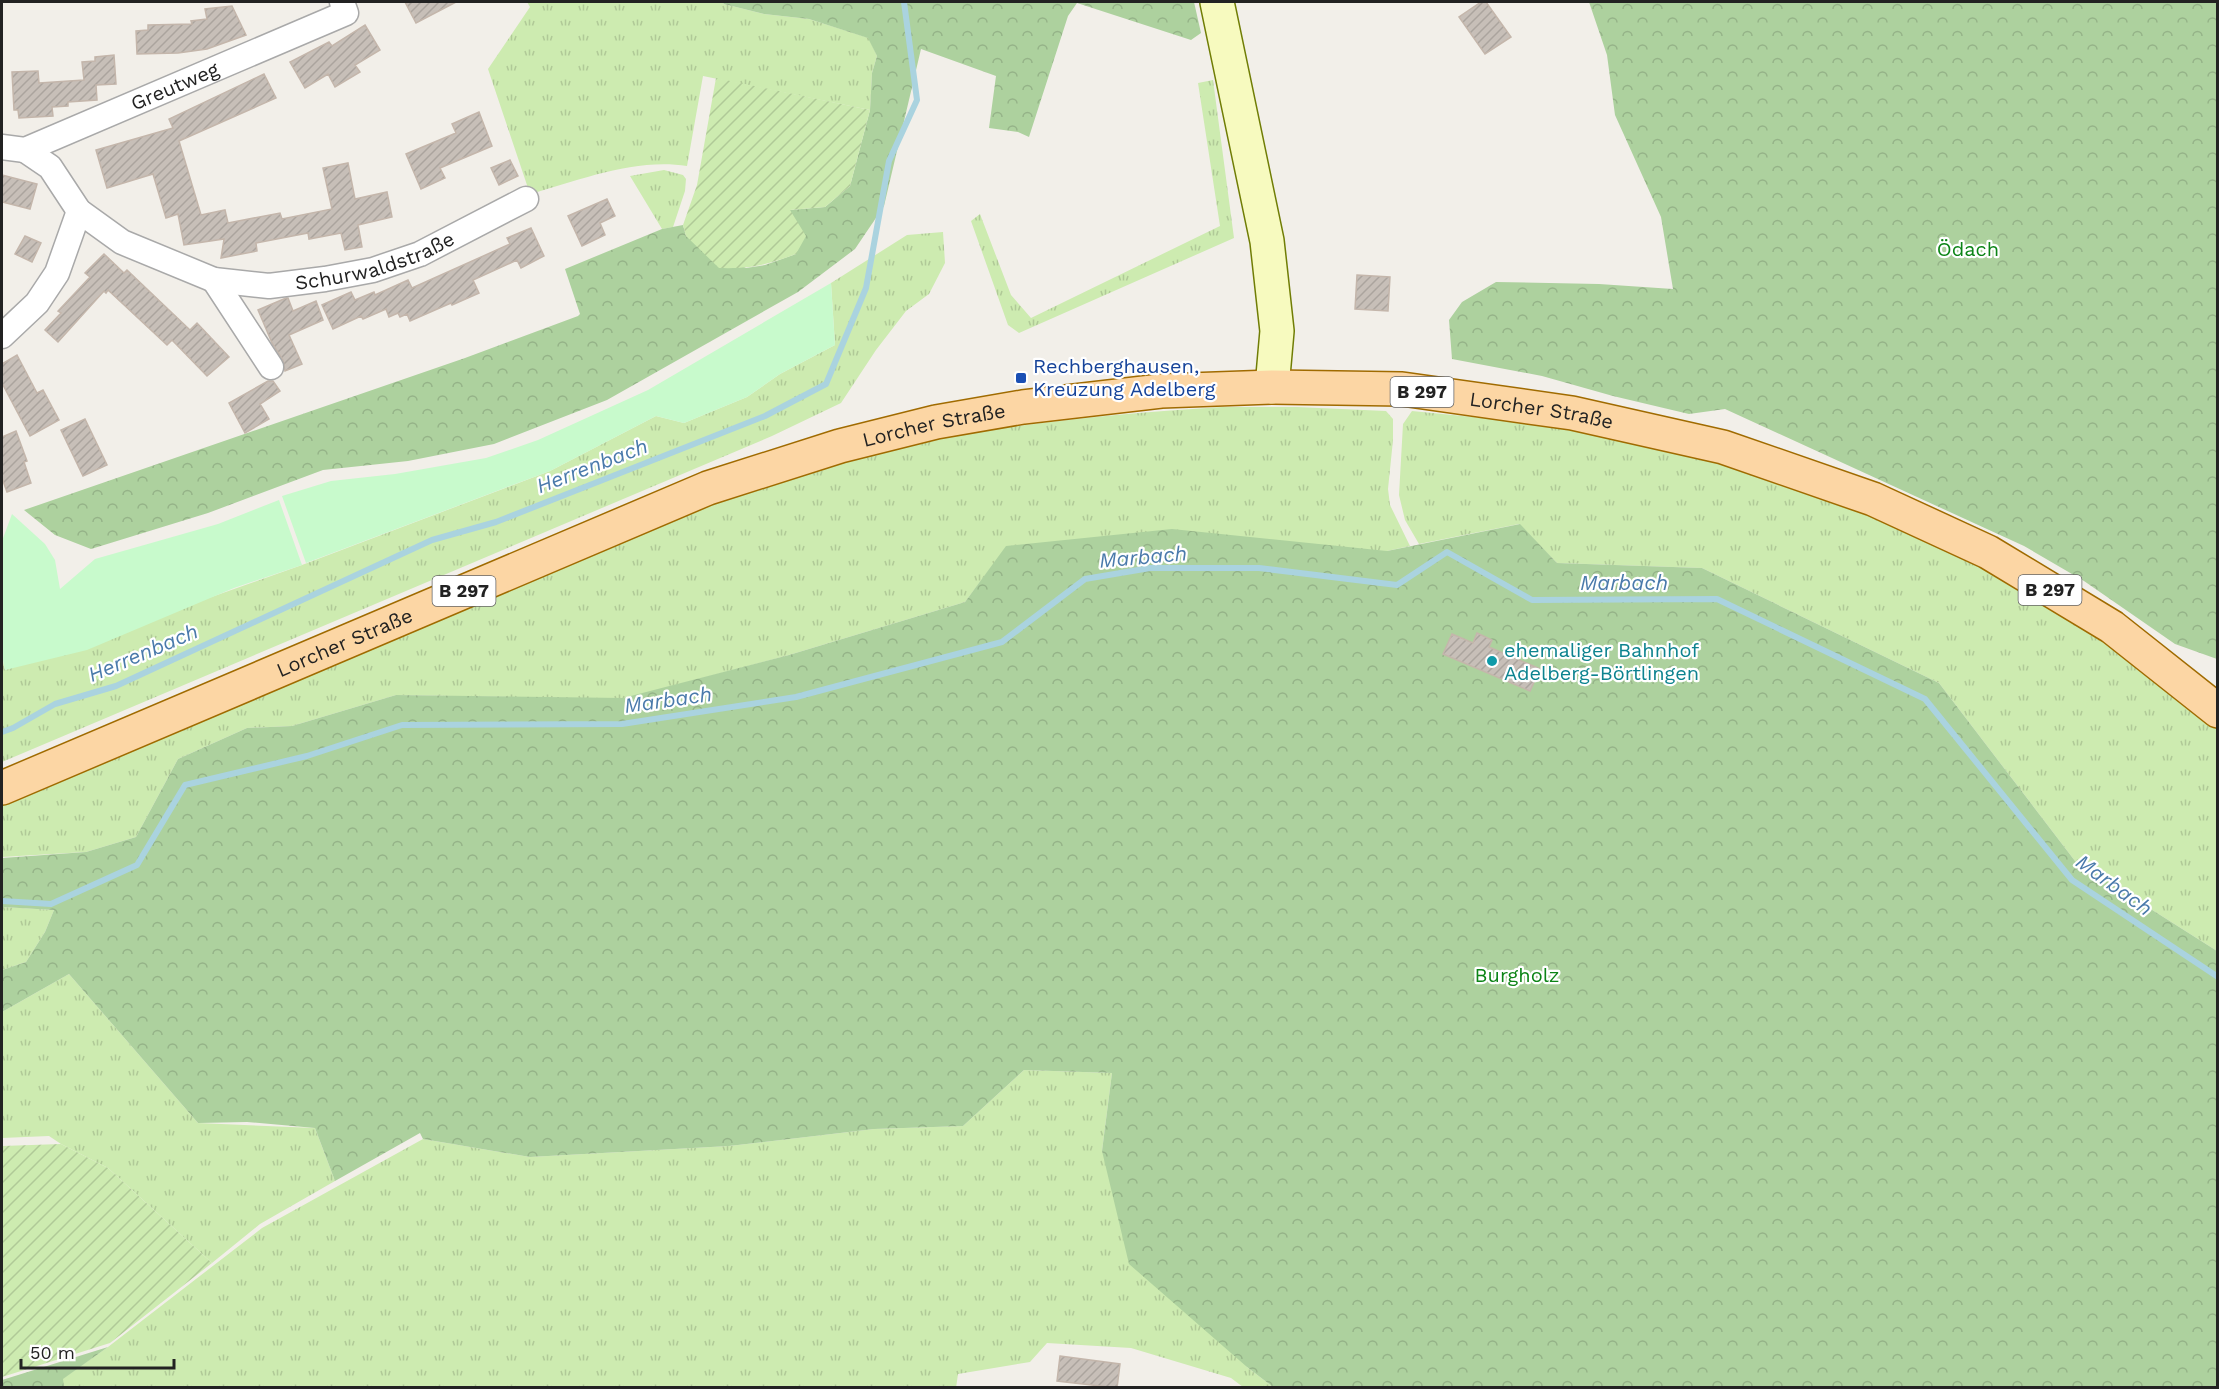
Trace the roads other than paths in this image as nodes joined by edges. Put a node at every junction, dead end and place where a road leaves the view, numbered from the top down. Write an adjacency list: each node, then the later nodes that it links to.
1 (1218, 2): 9 (main road)
2 (344, 7): 3 (street, Greutweg)
3 (13, 149): 5 (street, Schurwaldstraße)
4 (526, 199): 6 (street, Schurwaldstraße)
5 (79, 211): 6 (street, Schurwaldstraße); 7 (street)
6 (214, 280): 8 (street)
7 (2, 336)
8 (271, 367)
9 (1272, 387): 10 (main road, Lorcher Straße / B 297); 11 (main road, Lorcher Straße / B 297)
10 (2217, 711)
11 (2, 788)

